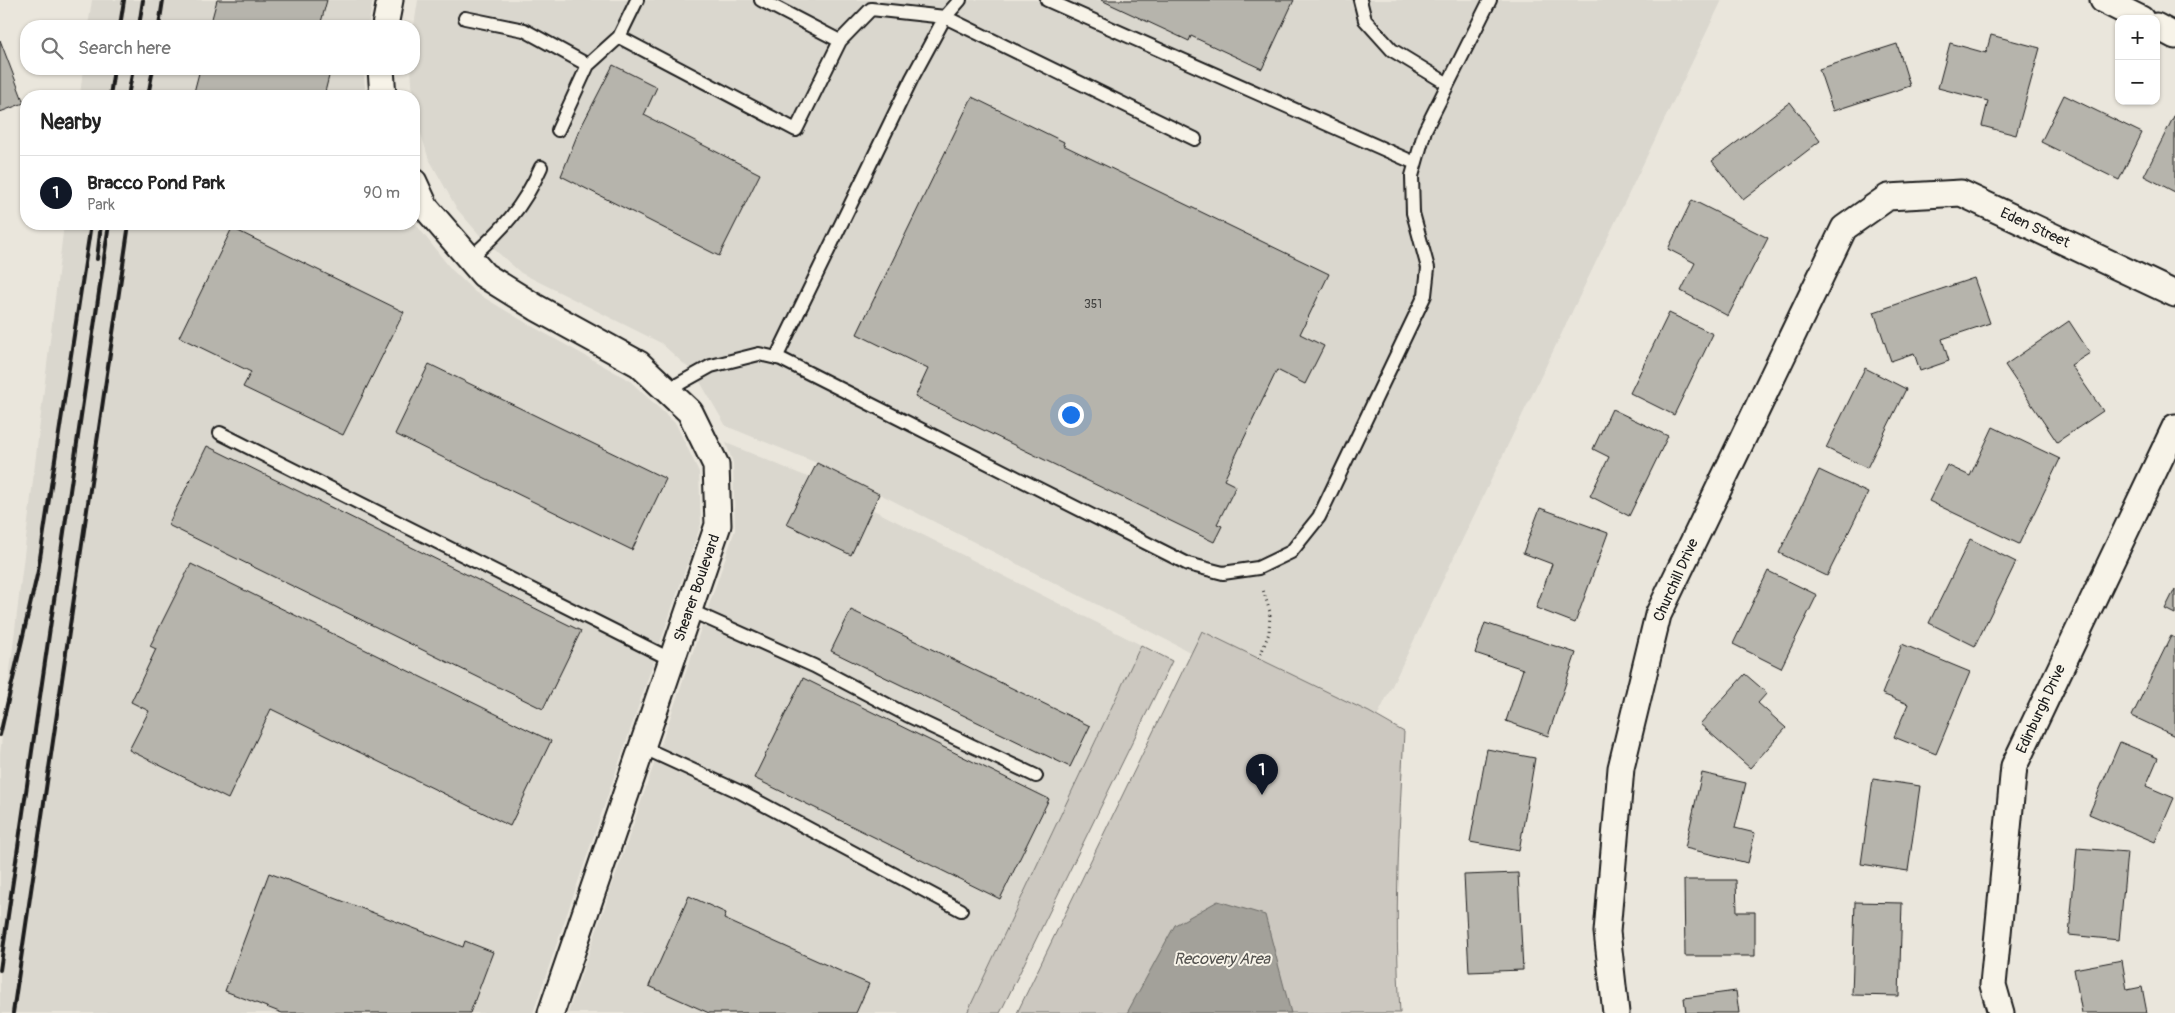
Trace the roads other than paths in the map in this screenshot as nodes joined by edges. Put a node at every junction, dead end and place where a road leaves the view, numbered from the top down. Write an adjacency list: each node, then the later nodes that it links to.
1 (390, 0): 12 (street)
2 (636, 0): 15 (lane)
3 (761, 0): 16 (lane)
4 (960, 0): 10 (lane)
5 (1046, 0): 23 (lane)
6 (1360, 0): 19 (lane)
7 (1490, 0): 19 (lane)
8 (2103, 0): 9 (street)
9 (2133, 15)
10 (945, 17): 16 (lane); 22 (lane); 29 (lane)
11 (465, 18): 17 (lane)
12 (386, 20)
13 (2160, 28): 14 (street)
14 (2175, 36)
15 (619, 37): 16 (lane); 17 (lane)
16 (840, 41)
17 (588, 65): 21 (lane)
18 (381, 75): 20 (street)
19 (1448, 84): 23 (lane)
20 (383, 90)
21 (558, 130)
22 (1195, 139)
23 (1415, 163): 29 (lane)
24 (541, 167): 27 (lane)
25 (420, 195): 27 (street, Shearer Boulevard)
26 (1888, 198): 28 (street, Eden Street); 39 (street, Churchill Drive)
27 (461, 251): 30 (street, Shearer Boulevard)
28 (2175, 294)
29 (776, 358): 30 (lane)
30 (668, 390): 33 (street, Shearer Boulevard)
31 (2175, 427): 40 (street, Edinburgh Drive)
32 (220, 433): 34 (lane)
33 (689, 610): 34 (street, Shearer Boulevard); 36 (lane)
34 (672, 660): 35 (street, Shearer Boulevard)
35 (642, 747): 37 (lane); 38 (street, Shearer Boulevard)
36 (1036, 776)
37 (961, 910)
38 (550, 1013)
39 (1616, 1013)
40 (2001, 1013)

